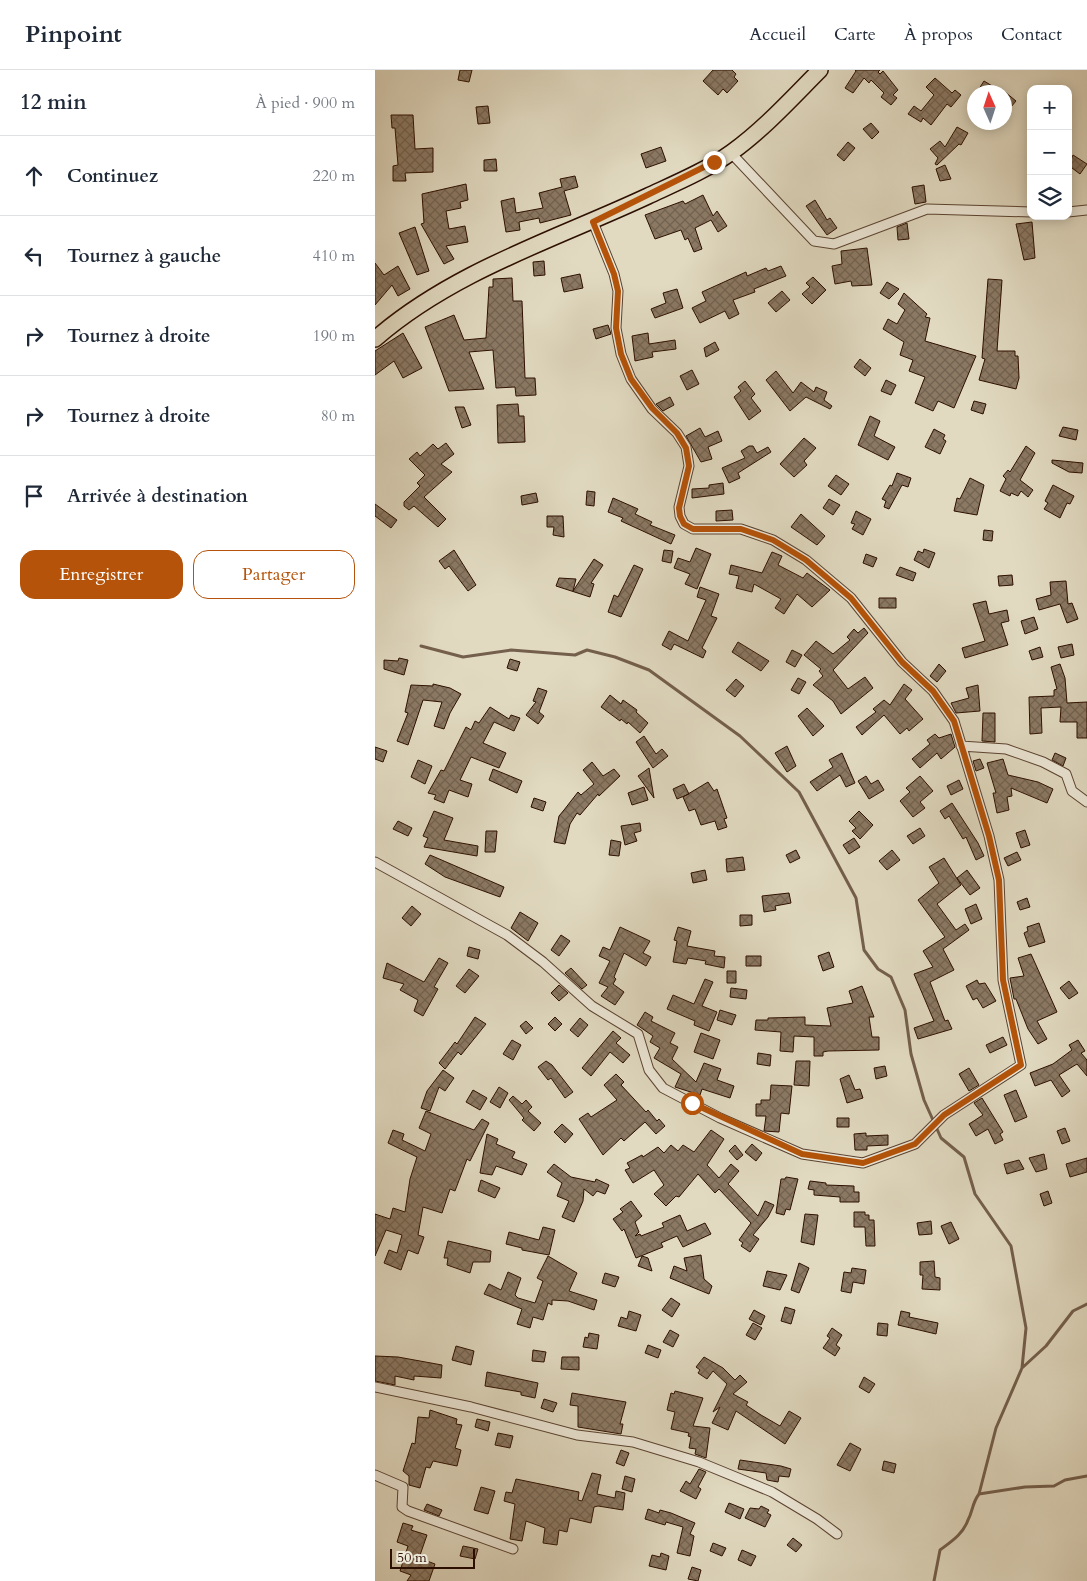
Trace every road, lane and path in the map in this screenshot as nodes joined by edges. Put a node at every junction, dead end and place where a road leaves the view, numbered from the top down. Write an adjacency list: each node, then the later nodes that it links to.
1 (821, 70): 2 (main road)
2 (731, 153): 4 (street); 6 (main road)
3 (1087, 210): 5 (street)
4 (1027, 212)
5 (1072, 212)
6 (593, 222): 7 (main road); 8 (street)
7 (375, 339)
8 (961, 746): 9 (street); 10 (street)
9 (1087, 802)
10 (375, 862)
11 (375, 1387): 13 (street)
12 (375, 1475): 14 (street)
13 (837, 1534)
14 (513, 1550)

